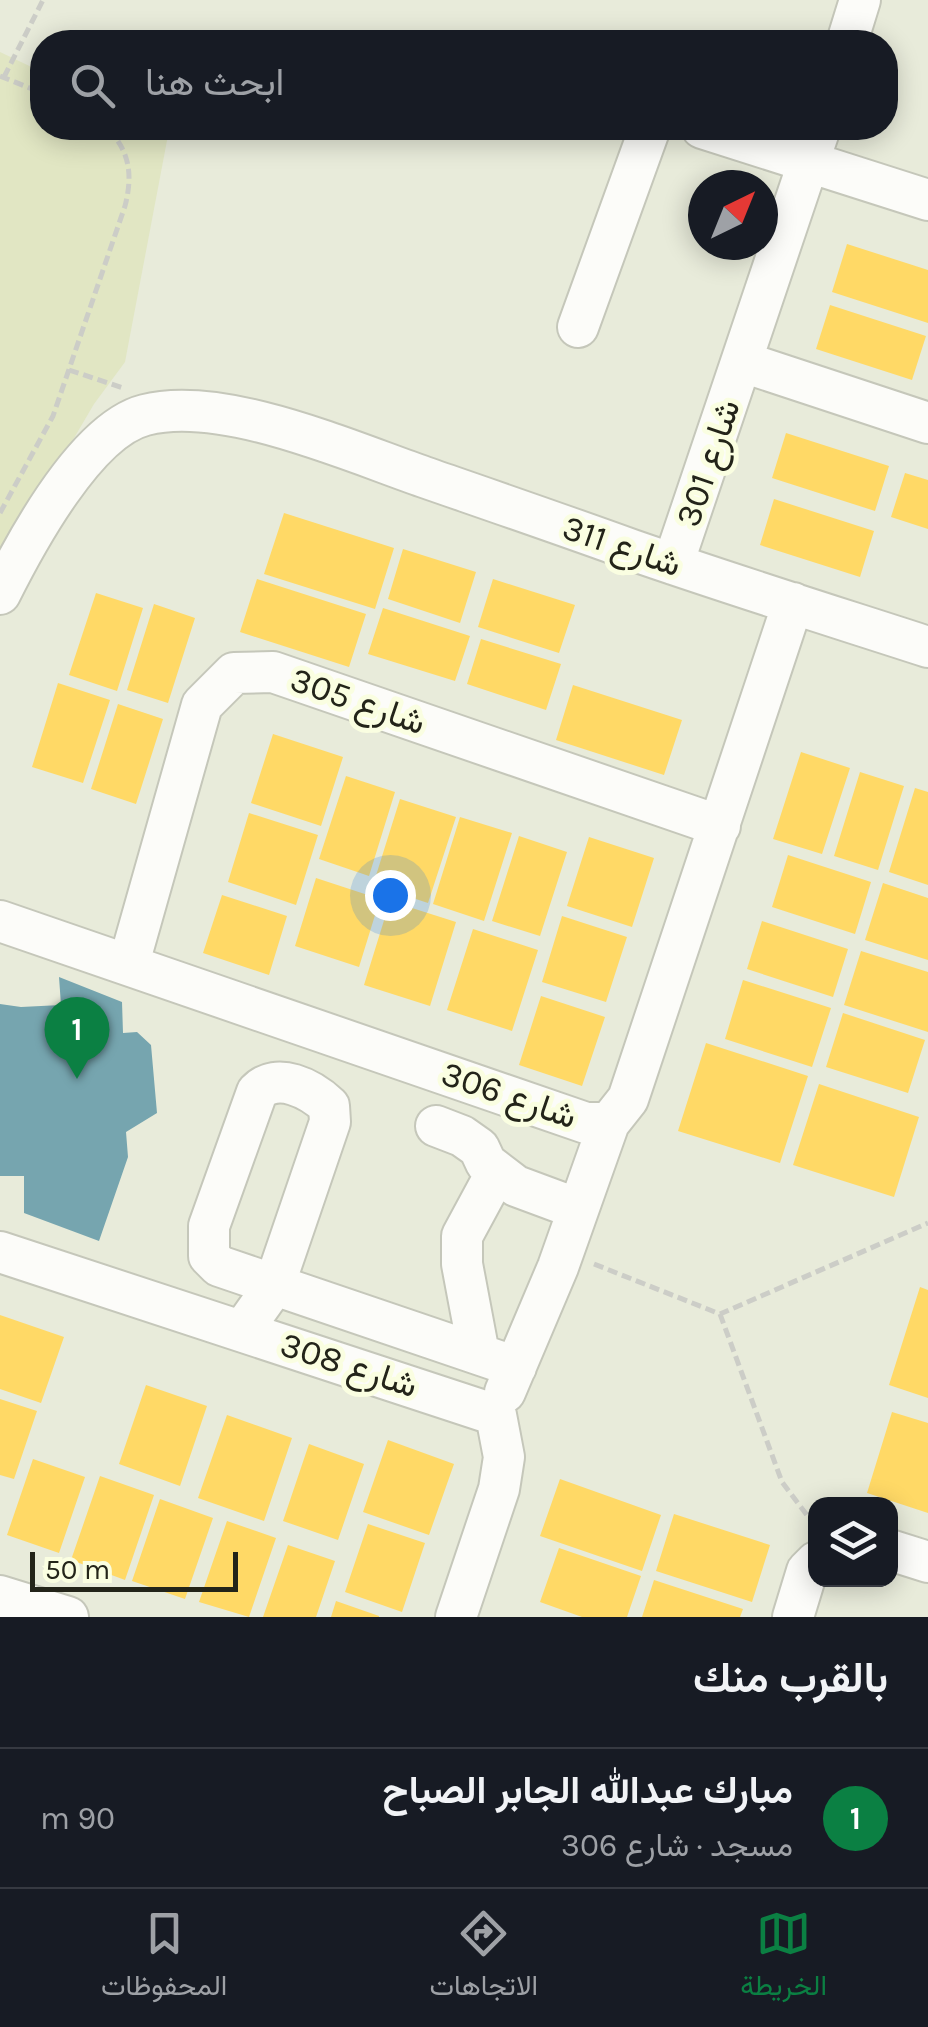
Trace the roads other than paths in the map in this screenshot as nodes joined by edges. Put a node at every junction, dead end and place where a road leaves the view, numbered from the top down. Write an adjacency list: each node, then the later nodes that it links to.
1 (860, 0): 2 (street)
2 (851, 30)
3 (646, 140): 7 (street)
4 (786, 140): 5 (street)
5 (814, 144): 6 (street); 8 (street, شارع 301)
6 (928, 200)
7 (578, 327)
8 (743, 362): 9 (street, شارع 301); 12 (street, شارع 301)
9 (928, 423)
10 (317, 440): 11 (street, شارع 311); 11 (street, شارع 311); 12 (street, شارع 311)
11 (22, 550): 13 (street, شارع 311)
12 (673, 564): 14 (street, شارع 311)
13 (0, 594)
14 (793, 603): 15 (street, شارع 311); 16 (street, شارع 306)
15 (928, 648)
16 (720, 826): 18 (street, شارع 305); 22 (street, شارع 306)
17 (0, 922): 18 (street, شارع 306)
18 (129, 963): 19 (street, شارع 306)
19 (306, 1025): 20 (street, شارع 306); 21 (street)
20 (346, 1039): 21 (street); 22 (street, شارع 306)
21 (303, 1089): 27 (street); 28 (street)
22 (609, 1123): 25 (street)
23 (436, 1126): 24 (street)
24 (496, 1173): 25 (street); 30 (street)
25 (578, 1209): 30 (street)
26 (0, 1252): 29 (street, شارع 308)
27 (230, 1270): 28 (street); 29 (street)
28 (274, 1286): 29 (street); 30 (street)
29 (227, 1326): 31 (street, شارع 308)
30 (497, 1360): 31 (street)
31 (496, 1414): 37 (street)
32 (898, 1553): 33 (street)
33 (928, 1562)
34 (808, 1570): 38 (street)
35 (0, 1596): 36 (street)
36 (68, 1617)
37 (456, 1617)
38 (793, 1617)

